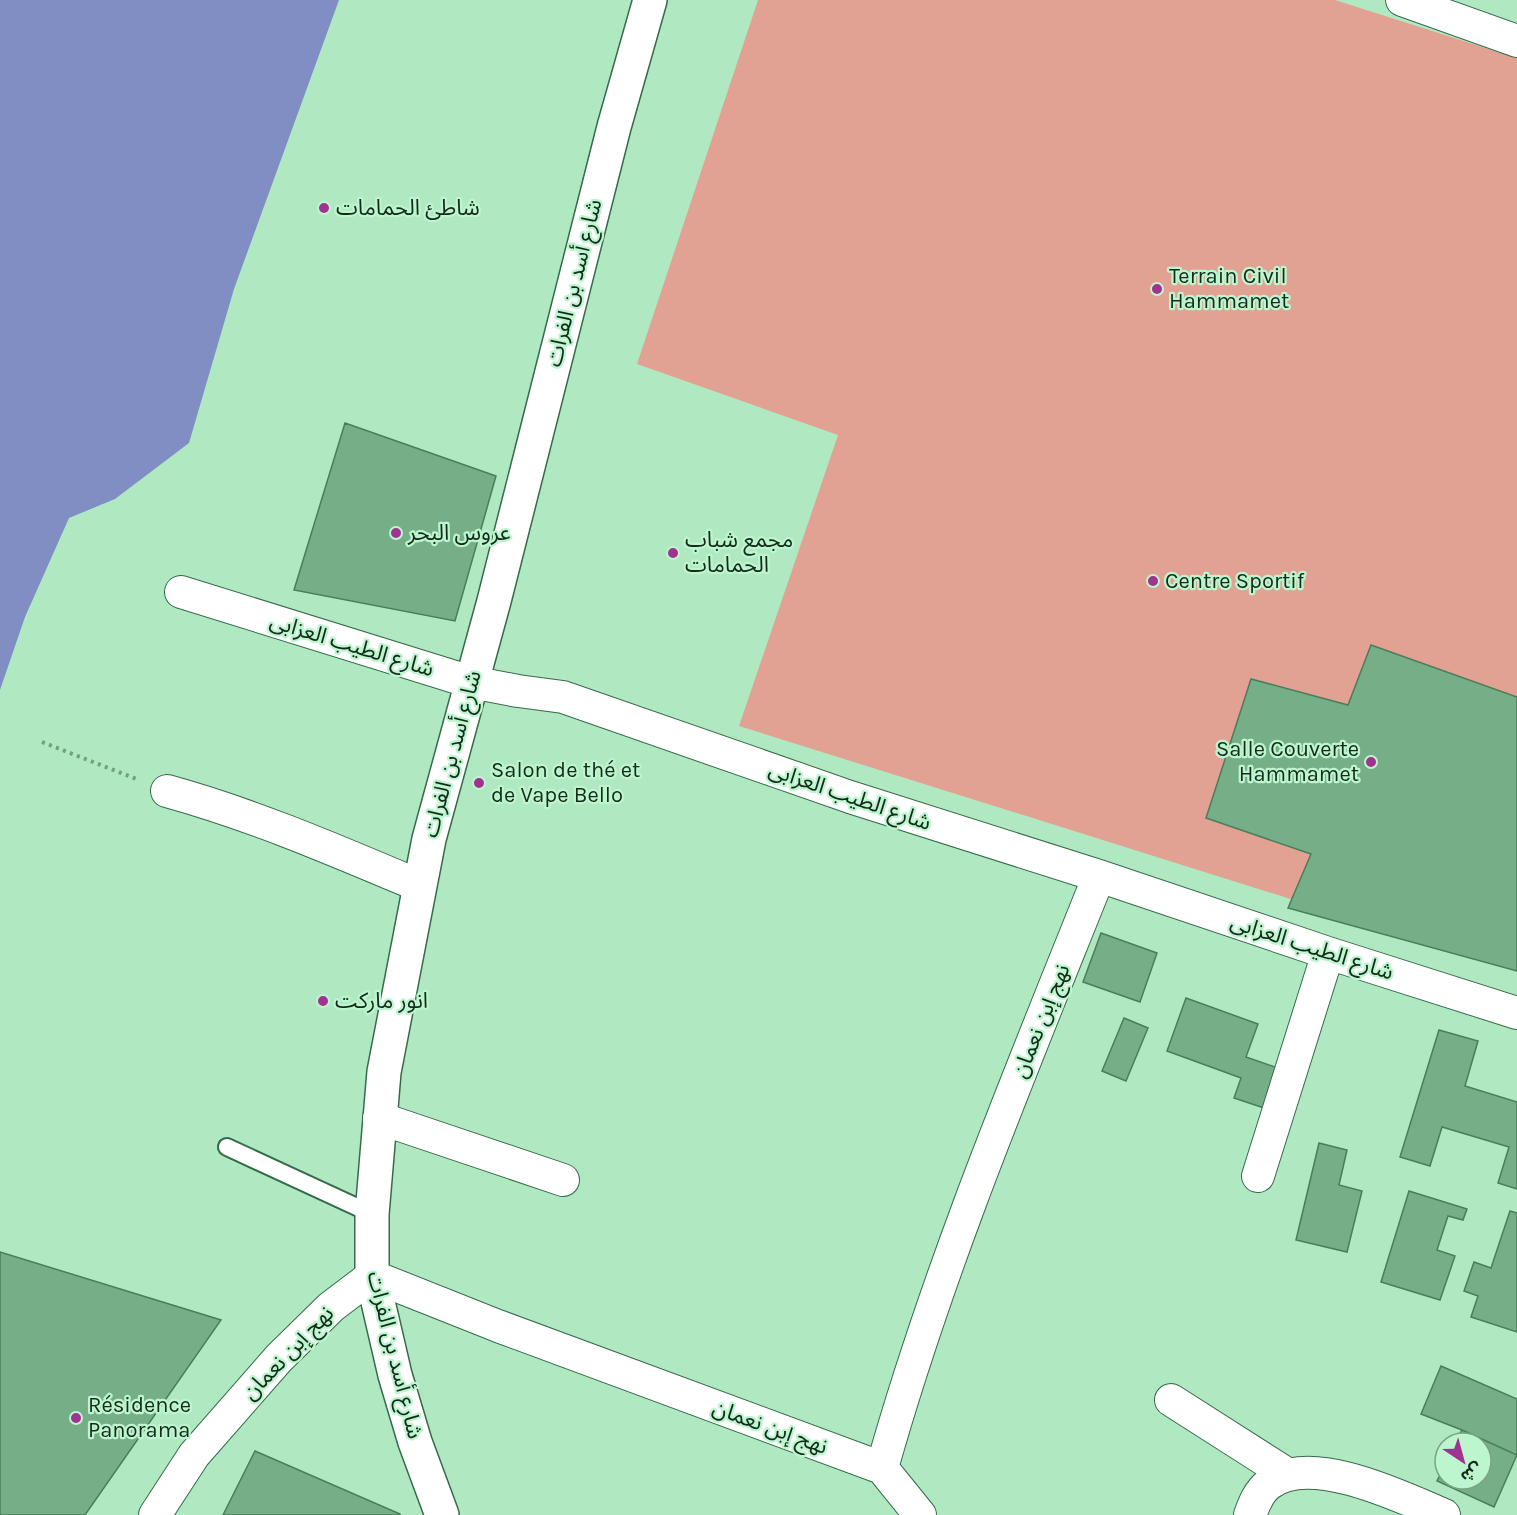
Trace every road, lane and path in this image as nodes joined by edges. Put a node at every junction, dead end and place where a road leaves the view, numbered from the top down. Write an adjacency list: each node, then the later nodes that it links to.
1 (650, 0): 5 (street, شارع أسد بن الفرات)
2 (1402, 0): 3 (street)
3 (1517, 41)
4 (180, 592): 5 (street, شارع الطيب العزابى)
5 (471, 681): 8 (street, شارع الطيب العزابى); 9 (street, شارع أسد بن الفرات)
6 (42, 742): 7 (path)
7 (167, 791): 9 (street)
8 (1099, 876): 10 (street, شارع الطيب العزابى); 19 (street, نهج إبن نعمان)
9 (420, 886): 12 (street, شارع أسد بن الفرات)
10 (1328, 953): 11 (street, شارع الطيب العزابى); 14 (street)
11 (1517, 1013)
12 (379, 1118): 15 (street); 16 (street, شارع أسد بن الفرات)
13 (227, 1147): 16 (lane)
14 (1258, 1176)
15 (563, 1180)
16 (372, 1214): 17 (street, شارع أسد بن الفرات)
17 (372, 1276): 19 (street, نهج إبن نعمان); 21 (street, نهج إبن نعمان); 22 (street, شارع أسد بن الفرات)
18 (1171, 1400): 20 (street)
19 (882, 1468): 23 (street)
20 (1287, 1474): 24 (street); 25 (street)
21 (155, 1515)
22 (442, 1515)
23 (920, 1515)
24 (1250, 1515)
25 (1444, 1515)

